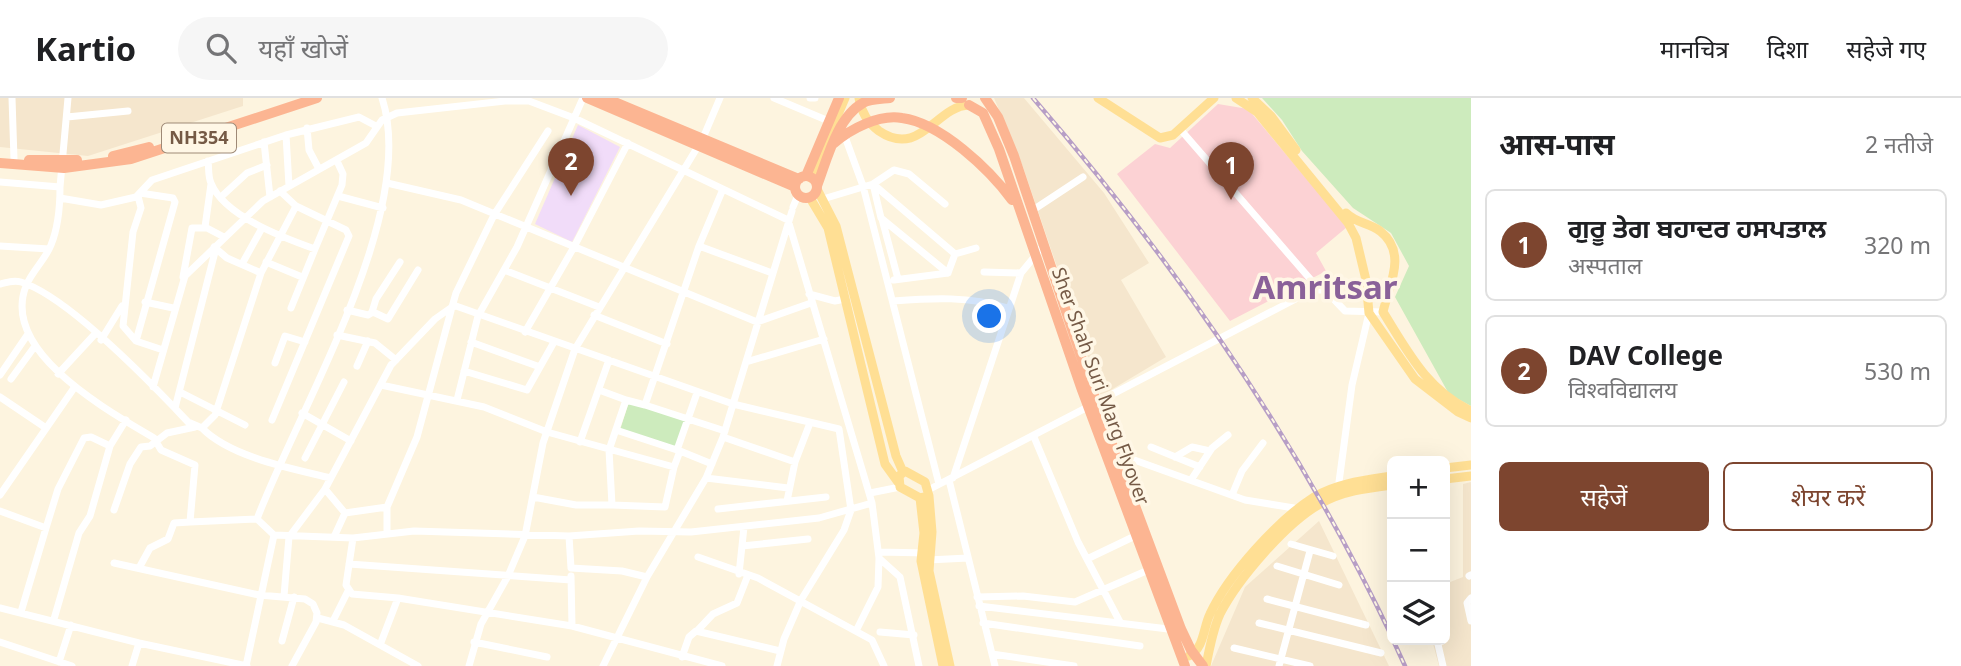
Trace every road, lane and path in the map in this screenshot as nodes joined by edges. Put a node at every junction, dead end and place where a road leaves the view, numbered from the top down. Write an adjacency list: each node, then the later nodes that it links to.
1 (12, 98): 38 (street)
2 (68, 98): 23 (street)
3 (296, 98): 42 (highway, NH354)
4 (317, 98): 42 (highway, NH354)
5 (382, 98): 22 (street)
6 (585, 98): 24 (street); 35 (highway)
7 (605, 98): 35 (highway)
8 (720, 98): 35 (street)
9 (774, 98): 26 (street)
10 (839, 98): 26 (highway)
11 (845, 98): 33 (main road)
12 (859, 98): 20 (main road)
13 (890, 98): 31 (highway)
14 (985, 98): 25 (highway, Sher Shah Suri Marg Flyover); 68 (highway)
15 (1098, 98): 29 (main road)
16 (1236, 98): 122 (main road)
17 (1252, 98): 121 (main road)
18 (1212, 99): 29 (main road)
19 (965, 101): 20 (highway); 25 (highway); 64 (highway)
20 (956, 103)
21 (128, 111): 23 (street)
22 (388, 116): 24 (street); 27 (street); 48 (street)
23 (67, 117): 42 (street)
24 (574, 118): 36 (street); 76 (street)
25 (991, 119): 313 (highway, Sher Shah Suri Marg Flyover)
26 (829, 121): 31 (street); 50 (highway)
27 (376, 126): 28 (street); 40 (street)
28 (307, 128): 32 (street); 44 (street)
29 (1180, 129): 107 (street)
30 (548, 131): 69 (street)
31 (843, 131): 33 (highway); 54 (street); 64 (highway)
32 (286, 135): 34 (street); 52 (street)
33 (831, 141): 50 (highway)
34 (264, 142): 39 (street); 43 (street)
35 (701, 142): 45 (street); 50 (highway)
36 (628, 143): 45 (street); 82 (street)
37 (0, 157): 38 (highway, NH354)
38 (14, 159): 42 (highway, NH354)
39 (208, 161): 49 (street); 57 (street)
40 (337, 161): 44 (street); 59 (street)
41 (0, 163): 42 (highway, NH354)
42 (64, 165): 53 (street)
43 (267, 165): 58 (street); 60 (street)
44 (319, 169): 52 (street)
45 (682, 169): 55 (street); 92 (street)
46 (1083, 177): 68 (street)
47 (0, 182): 53 (street)
48 (387, 183): 67 (street); 69 (street)
49 (211, 184): 58 (street); 74 (street)
50 (806, 184): 62 (highway); 63 (main road); 72 (street)
51 (873, 184): 54 (street); 65 (street); 71 (street); 87 (street)
52 (289, 186): 56 (street)
53 (60, 187): 61 (street)
54 (863, 187): 63 (street); 103 (street)
55 (723, 189): 72 (street); 81 (street)
56 (280, 191): 60 (street); 66 (street)
57 (139, 194): 61 (street); 112 (street); 113 (street)
58 (222, 196): 70 (street)
59 (338, 196): 67 (street); 73 (street)
60 (270, 197): 70 (street)
61 (60, 198): 85 (street)
62 (810, 198): 110 (main road)
63 (823, 199): 202 (main road)
64 (1012, 200): 88 (highway)
65 (944, 204)
66 (296, 206): 73 (street); 77 (street)
67 (383, 208): 118 (street)
68 (1033, 210): 79 (highway)
69 (494, 215): 76 (street); 114 (street)
70 (243, 217): 75 (street); 78 (street)
71 (881, 218): 99 (street); 102 (street)
72 (788, 220): 97 (street); 109 (street)
73 (327, 221): 86 (street); 132 (street)
74 (205, 228): 78 (street); 101 (street)
75 (261, 228): 77 (street); 91 (street)
76 (526, 228): 82 (street); 94 (street)
77 (279, 236): 86 (street); 89 (street)
78 (224, 237): 83 (street)
79 (1044, 244): 88 (street); 162 (highway)
80 (0, 246): 85 (street)
81 (699, 246): 97 (street); 108 (street)
82 (574, 247): 92 (street); 106 (street)
83 (215, 248): 91 (street); 101 (street); 155 (street)
84 (976, 248): 87 (street)
85 (49, 249): 105 (street)
86 (315, 249): 100 (street)
87 (955, 254): 99 (street)
88 (1031, 259): 98 (street); 166 (highway)
89 (265, 262): 96 (street); 100 (street)
90 (400, 262): 120 (street)
91 (242, 264): 96 (street)
92 (623, 267): 108 (street); 119 (street)
93 (418, 270): 120 (street)
94 (504, 270): 106 (street); 123 (street)
95 (984, 272): 98 (street)
96 (261, 273): 165 (street)
97 (772, 273): 124 (street)
98 (1021, 273): 117 (street)
99 (948, 274): 102 (street)
100 (302, 277): 116 (street)
101 (184, 278): 115 (street)
102 (898, 279): 103 (street)
103 (888, 281): 111 (street)
104 (0, 284): 105 (street)
105 (27, 284): 126 (street); 128 (street)
106 (551, 288): 119 (street); 125 (street)
107 (1318, 288): 122 (street); 162 (street)
108 (682, 292): 124 (street); 135 (street)
109 (810, 298): 110 (street); 124 (street); 129 (street)
110 (845, 299): 211 (main road)
111 (893, 301): 117 (street); 212 (street)
112 (145, 302): 115 (street); 130 (street)
113 (125, 303): 128 (street); 130 (street)
114 (452, 307): 123 (street); 139 (street); 157 (street)
115 (173, 308): 138 (street)
116 (291, 308)
117 (1008, 308): 208 (street)
118 (347, 310): 120 (street); 127 (street)
119 (597, 311): 135 (street); 137 (street)
120 (372, 312)
121 (1383, 312): 122 (street); 167 (main road)
122 (1368, 313): 169 (main road); 210 (street)
123 (478, 316): 125 (street); 133 (street)
124 (757, 322): 141 (street)
125 (525, 332): 134 (street)
126 (28, 334): 136 (street); 147 (street)
127 (337, 335): 131 (street); 168 (street)
128 (98, 337): 146 (street); 152 (street)
129 (824, 340): 141 (street); 180 (street)
130 (136, 341): 138 (street)
131 (368, 341): 139 (street); 143 (street)
132 (305, 342): 142 (street); 172 (street)
133 (471, 342): 144 (street); 145 (street)
134 (554, 342): 137 (street); 144 (street)
135 (667, 344): 148 (street)
136 (35, 346): 146 (street); 149 (street)
137 (575, 349): 140 (street); 181 (street)
138 (163, 350): 152 (street)
139 (396, 360): 151 (street)
140 (610, 360): 148 (street); 154 (street)
141 (747, 362): 161 (street)
142 (275, 363)
143 (357, 366)
144 (540, 368): 145 (street)
145 (464, 372): 159 (street)
146 (58, 374): 153 (street)
147 (0, 375)
148 (656, 377): 156 (street); 163 (street)
149 (11, 379)
150 (344, 382): 174 (street)
151 (381, 384): 157 (street); 186 (street)
152 (153, 387): 164 (street)
153 (74, 388): 171 (street); 176 (street)
154 (599, 390): 160 (street); 187 (street)
155 (180, 392): 164 (street); 165 (street)
156 (698, 393): 161 (street); 170 (street)
157 (428, 394): 159 (street); 225 (street)
158 (0, 397): 176 (street)
159 (457, 400): 181 (street)
160 (626, 400): 163 (street); 179 (street)
161 (733, 404): 173 (street); 182 (street)
162 (1097, 404): 166 (street); 194 (highway)
163 (645, 405): 170 (street)
164 (175, 408): 177 (street)
165 (217, 411): 175 (street); 177 (street)
166 (1084, 411): 184 (street); 242 (highway)
167 (1471, 411)
168 (302, 413): 174 (street); 199 (street)
169 (1471, 418)
170 (688, 419): 182 (street); 192 (street)
171 (125, 420): 185 (street); 189 (street)
172 (272, 420)
173 (810, 423): 178 (street); 197 (street)
174 (321, 424): 186 (street); 196 (street)
175 (245, 425)
176 (46, 428): 218 (street)
177 (199, 428): 185 (street); 199 (street)
178 (839, 429): 180 (street); 228 (street)
179 (617, 430): 191 (street); 192 (street)
180 (852, 431): 216 (street)
181 (547, 432): 187 (street); 220 (street)
182 (724, 434): 197 (street); 198 (street)
183 (1228, 435): 193 (street)
184 (1034, 437): 208 (street); 254 (street)
185 (156, 440): 227 (street); 232 (street)
186 (351, 441): 205 (street)
187 (580, 442): 191 (street)
188 (1263, 443): 219 (street)
189 (110, 446): 234 (street); 283 (street)
190 (1150, 447): 195 (street)
191 (609, 450): 200 (street); 224 (street)
192 (679, 451): 198 (street); 200 (street)
193 (1210, 451): 195 (street); 201 (street)
194 (1115, 453): 209 (street); 313 (highway)
195 (1175, 457): 201 (street)
196 (305, 458)
197 (794, 462): 214 (street)
198 (712, 464): 206 (street)
199 (278, 466): 205 (street); 231 (street)
200 (674, 467): 224 (street)
201 (1200, 467): 209 (street)
202 (903, 472): 211 (main road); 217 (main road)
203 (1469, 476): 207 (main road)
204 (1387, 477): 250 (main road)
205 (331, 478): 215 (street)
206 (706, 478): 214 (street); 236 (street)
207 (1450, 478)
208 (951, 479): 212 (street); 253 (street)
209 (1191, 480): 219 (street)
210 (1339, 482)
211 (899, 484): 216 (street); 217 (main road)
212 (939, 484): 217 (street)
213 (1387, 486): 250 (main road)
214 (788, 488): 222 (street)
215 (325, 489): 230 (street); 240 (street)
216 (870, 494): 223 (street)
217 (927, 494): 249 (main road)
218 (0, 495)
219 (1232, 495): 293 (street)
220 (533, 497): 224 (street); 238 (street)
221 (826, 497): 222 (street)
222 (787, 501): 226 (street)
223 (872, 503): 228 (street); 248 (street)
224 (612, 505)
225 (387, 507): 230 (street); 235 (street)
226 (719, 509)
227 (114, 510)
228 (851, 510): 233 (street); 276 (street)
229 (0, 511): 234 (street)
230 (345, 513): 241 (street)
231 (257, 519): 232 (street); 237 (street)
232 (190, 522): 258 (street)
233 (744, 527): 236 (street); 246 (street)
234 (46, 528): 280 (street)
235 (387, 533): 238 (street); 243 (street)
236 (672, 533): 239 (street); 264 (street)
237 (274, 535): 240 (street); 269 (street)
238 (525, 536): 239 (street); 263 (street)
239 (569, 536): 259 (street)
240 (289, 537): 241 (street); 270 (street)
241 (334, 537): 243 (street)
242 (1133, 537): 254 (street); 260 (highway)
243 (353, 538): 256 (street)
244 (808, 539): 246 (street)
245 (1291, 544): 247 (street)
246 (742, 546): 261 (street)
247 (1310, 551): 251 (street); 262 (street)
248 (879, 555): 249 (street); 295 (street); 298 (street)
249 (926, 555): 253 (street); 316 (main road)
250 (1258, 556): 293 (main road); 313 (main road)
251 (1333, 556)
252 (698, 557): 261 (street)
253 (968, 558): 272 (street)
254 (1087, 559): 267 (street)
255 (114, 563): 258 (street)
256 (349, 564): 263 (street); 268 (street)
257 (1277, 566): 262 (street)
258 (139, 568): 269 (street)
259 (571, 569): 264 (street); 265 (street)
260 (1146, 571): 267 (street); 292 (highway)
261 (743, 574): 276 (street); 294 (street)
262 (1303, 575): 266 (street); 278 (street)
263 (508, 576): 265 (street); 281 (street)
264 (647, 578): 299 (street)
265 (571, 580): 291 (street)
266 (1339, 585)
267 (1104, 590): 272 (street); 286 (street)
268 (348, 591): 273 (street); 284 (street)
269 (259, 595): 270 (street); 319 (street)
270 (284, 596): 271 (street)
271 (294, 597): 282 (street); 300 (street)
272 (977, 597): 277 (street)
273 (398, 598): 281 (street); 304 (street)
274 (1471, 598): 285 (street)
275 (1267, 599): 278 (street)
276 (801, 600): 295 (street); 308 (street)
277 (979, 606): 286 (street); 287 (street)
278 (1295, 607): 290 (street); 296 (street)
279 (0, 608): 280 (street)
280 (21, 612): 283 (street)
281 (488, 612): 291 (street); 302 (street)
282 (318, 618): 284 (street); 320 (street)
283 (54, 619): 289 (street)
284 (333, 621): 304 (street)
285 (1471, 621)
286 (1121, 622): 292 (street)
287 (983, 623): 306 (street); 310 (street)
288 (1259, 623): 296 (street)
289 (71, 625): 303 (street); 315 (street)
290 (1366, 625)
291 (572, 626): 299 (street)
292 (1168, 629): 313 (highway)
293 (1204, 630): 313 (main road)
294 (696, 631): 308 (street); 311 (street)
295 (856, 631): 327 (street)
296 (1289, 631): 309 (street); 314 (street)
297 (880, 632): 298 (street)
298 (914, 635): 328 (street)
299 (617, 636): 311 (street); 323 (street)
300 (282, 641)
301 (0, 642): 315 (street)
302 (474, 642): 312 (street); 322 (street)
303 (139, 643): 318 (street); 319 (street)
304 (380, 645): 321 (street)
305 (1438, 645): 332 (street)
306 (1140, 646)
307 (1234, 648): 314 (street)
308 (780, 651): 326 (street)
309 (1381, 653)
310 (992, 654): 329 (street); 330 (street)
311 (679, 656): 324 (street); 325 (street)
312 (547, 657)
313 (1191, 662)
314 (1280, 662): 331 (street)
315 (60, 663): 317 (street)
316 (943, 665)
317 (72, 666)
318 (132, 666)
319 (247, 666)
320 (292, 666)
321 (418, 666)
322 (469, 666)
323 (603, 666)
324 (674, 666)
325 (722, 666)
326 (778, 666)
327 (884, 666)
328 (919, 666)
329 (995, 666)
330 (1074, 666)
331 (1310, 666)
332 (1443, 666)

